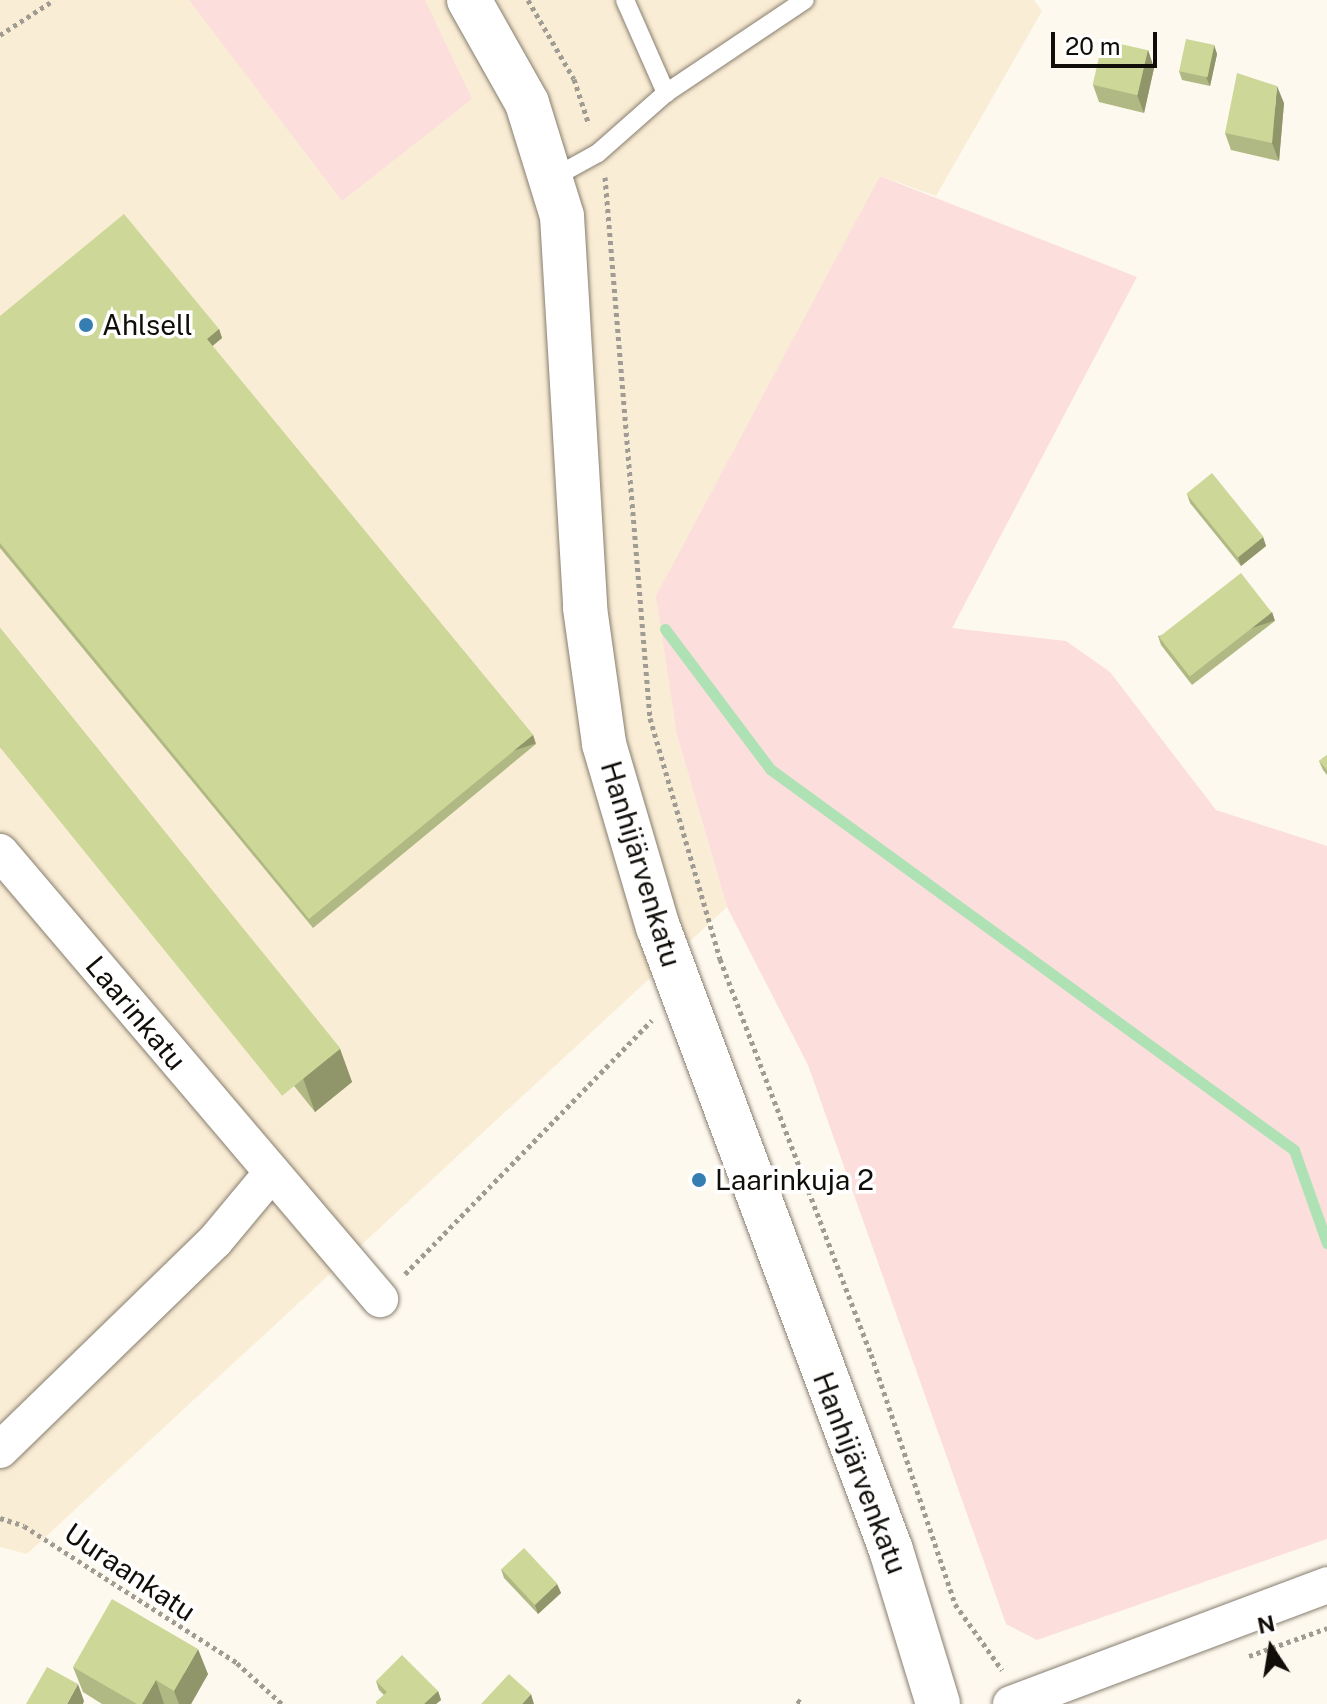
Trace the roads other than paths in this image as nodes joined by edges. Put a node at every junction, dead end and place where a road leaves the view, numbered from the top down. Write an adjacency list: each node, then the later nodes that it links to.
1 (469, 0): 5 (street, Hanhijärvenkatu)
2 (625, 0): 4 (lane)
3 (805, 0): 4 (lane)
4 (666, 93): 5 (lane)
5 (551, 179): 12 (street, Hanhijärvenkatu)
6 (0, 852): 7 (street, Laarinkatu)
7 (270, 1175): 8 (street, Laarinkatu); 9 (street)
8 (380, 1299)
9 (0, 1450)
10 (1327, 1585): 11 (street)
11 (1017, 1702)
12 (938, 1704)

